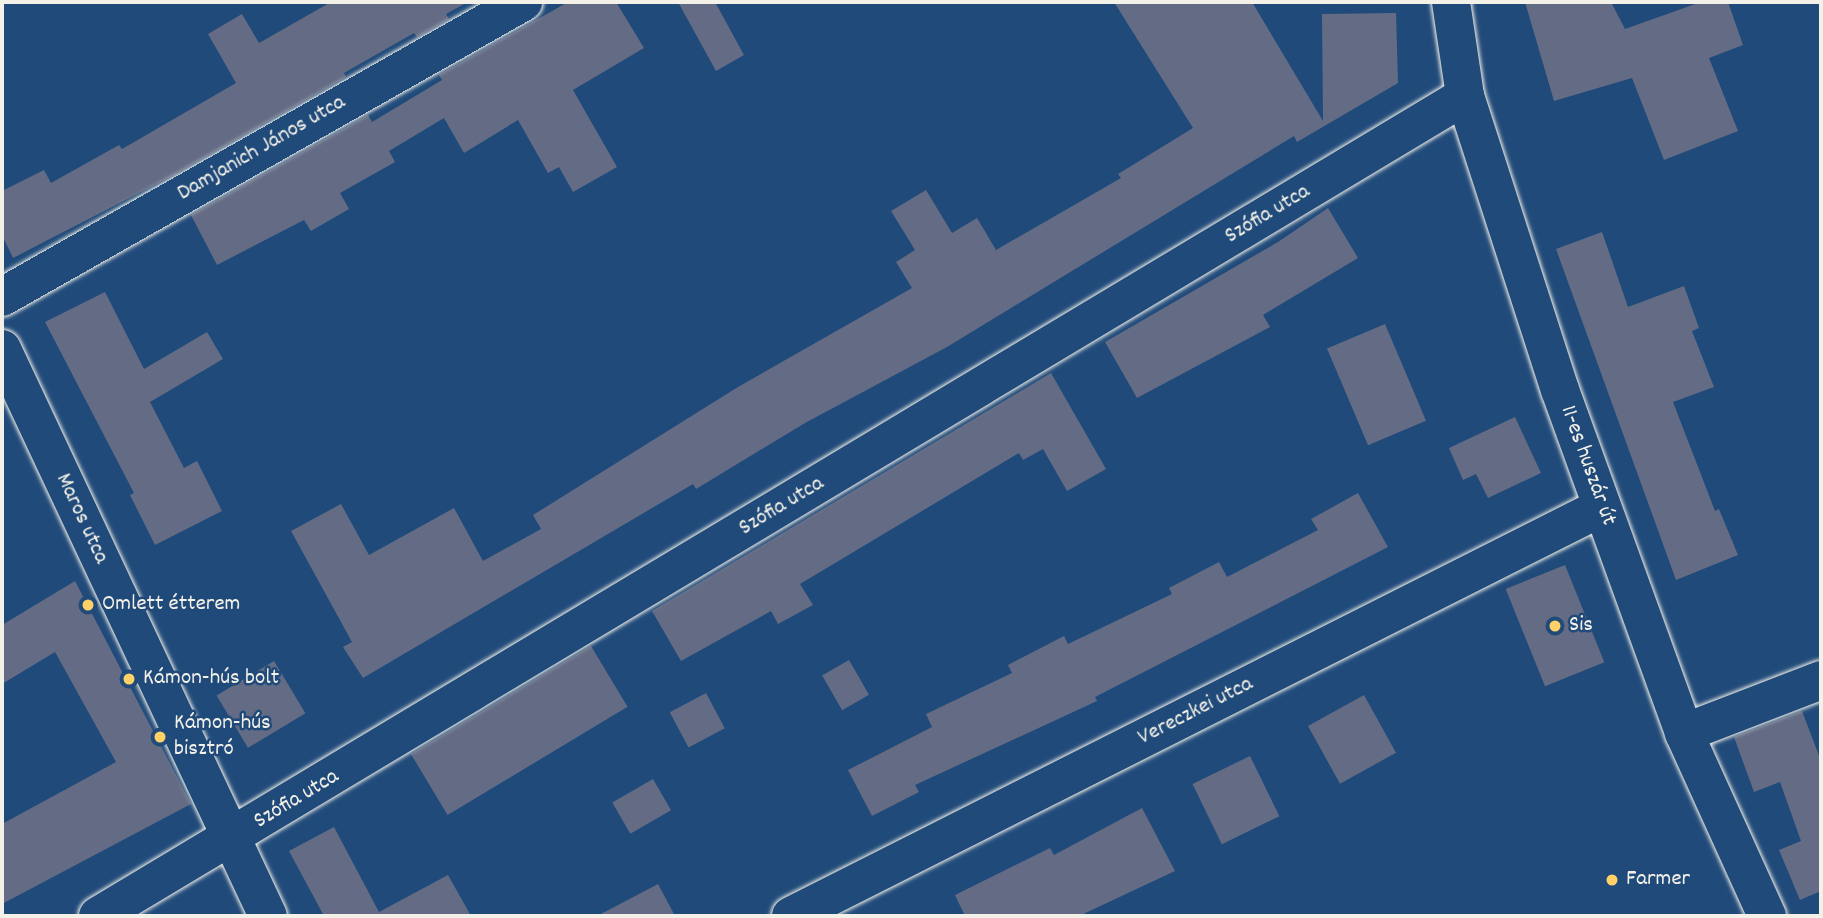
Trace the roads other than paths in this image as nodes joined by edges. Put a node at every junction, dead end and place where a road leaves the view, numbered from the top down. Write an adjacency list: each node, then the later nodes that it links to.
1 (523, 2): 4 (street, Damjanich János utca)
2 (1451, 2): 3 (street, 11-es huszár út)
3 (1465, 96): 6 (street, 11-es huszár út); 9 (street, Szófia utca)
4 (2, 297)
5 (2, 349): 9 (street, Maros utca)
6 (1602, 507): 8 (street, 11-es huszár út); 12 (street, Vereczkei utca)
7 (1821, 680): 8 (street)
8 (1684, 733): 13 (street, 11-es huszár út)
9 (230, 839): 10 (street, Szófia utca); 11 (street, Maros utca)
10 (98, 916)
11 (268, 916)
12 (791, 916)
13 (1767, 916)

